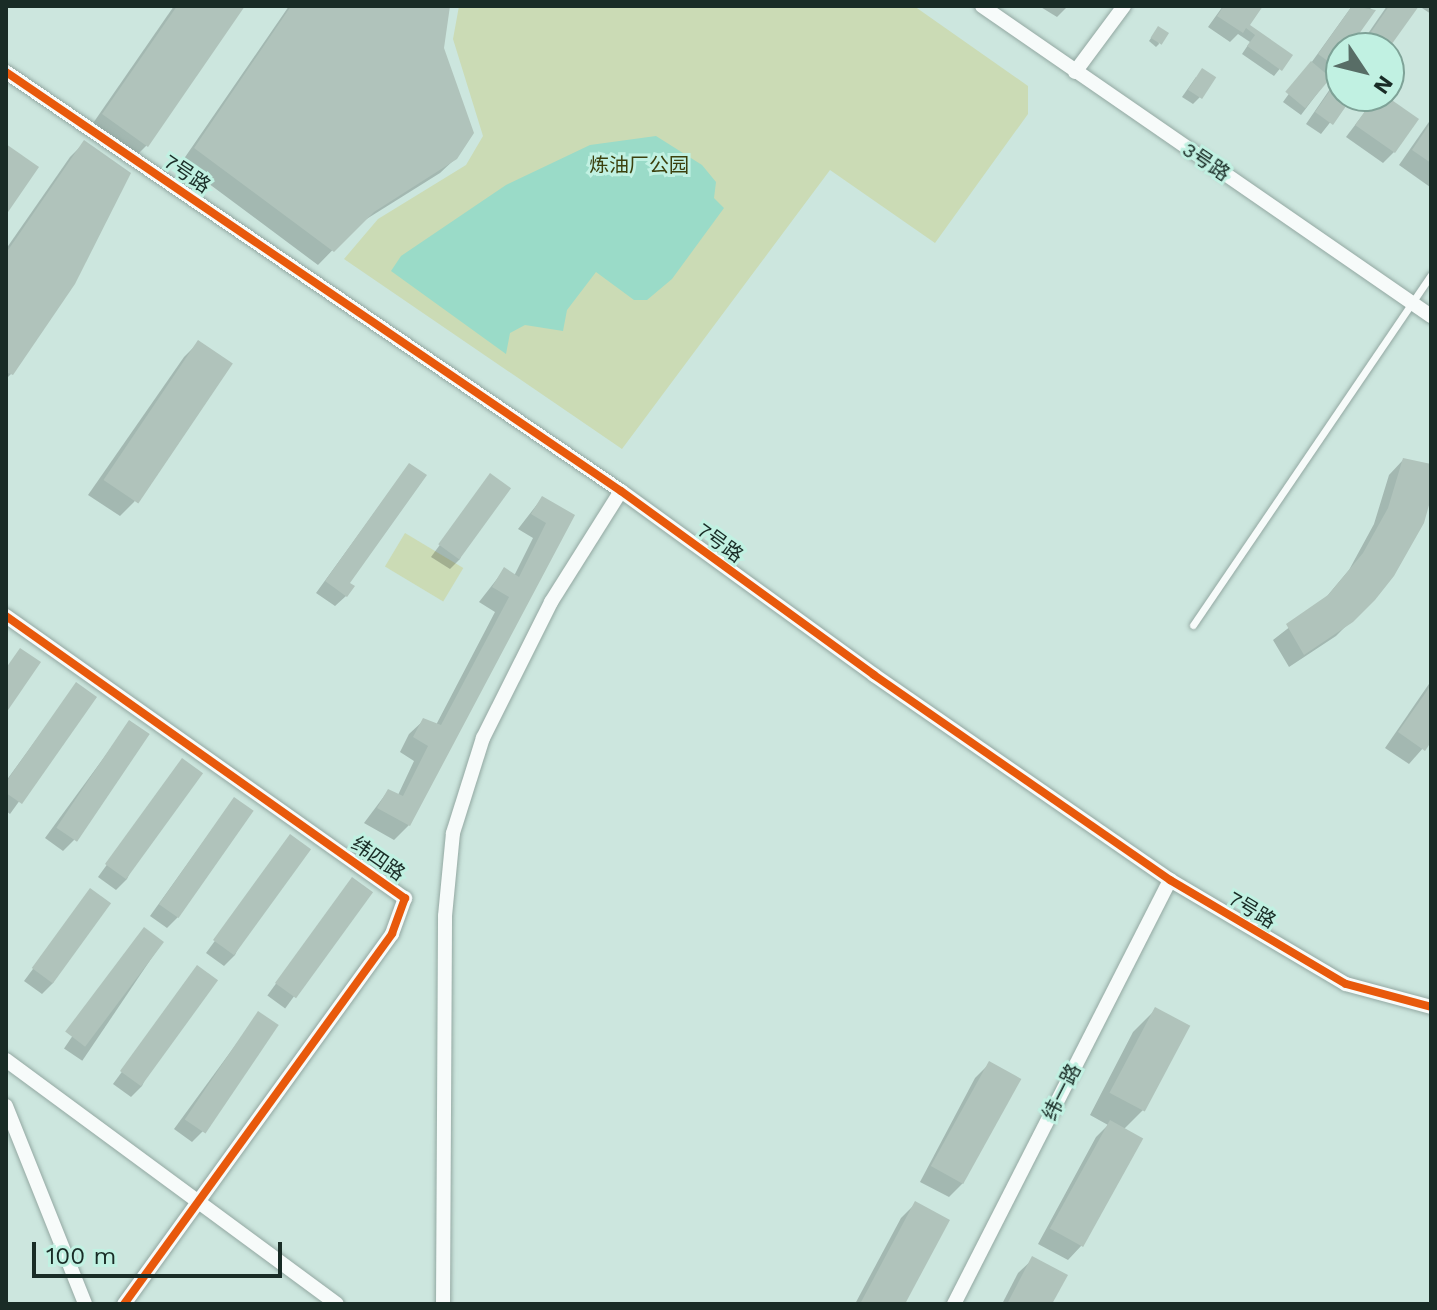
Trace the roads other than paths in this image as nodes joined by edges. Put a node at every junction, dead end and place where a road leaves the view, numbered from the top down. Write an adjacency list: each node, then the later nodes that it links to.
1 (982, 6): 4 (street, 3号路)
2 (1124, 6): 4 (street)
3 (6, 72): 8 (street, 7号路)
4 (1075, 72): 6 (street, 3号路)
5 (1431, 275): 6 (lane)
6 (1411, 302): 7 (street, 3号路); 10 (lane)
7 (1431, 316)
8 (621, 491): 11 (street, 7号路); 19 (street)
9 (6, 616): 15 (street, 纬四路)
10 (1193, 625)
11 (1170, 880): 12 (street, 7号路); 20 (street, 纬一路)
12 (1431, 1007)
13 (6, 1060): 15 (street)
14 (6, 1106): 16 (street)
15 (200, 1203): 17 (street, 纬四路); 18 (street)
16 (85, 1304)
17 (124, 1304)
18 (337, 1304)
19 (443, 1304)
20 (954, 1304)

